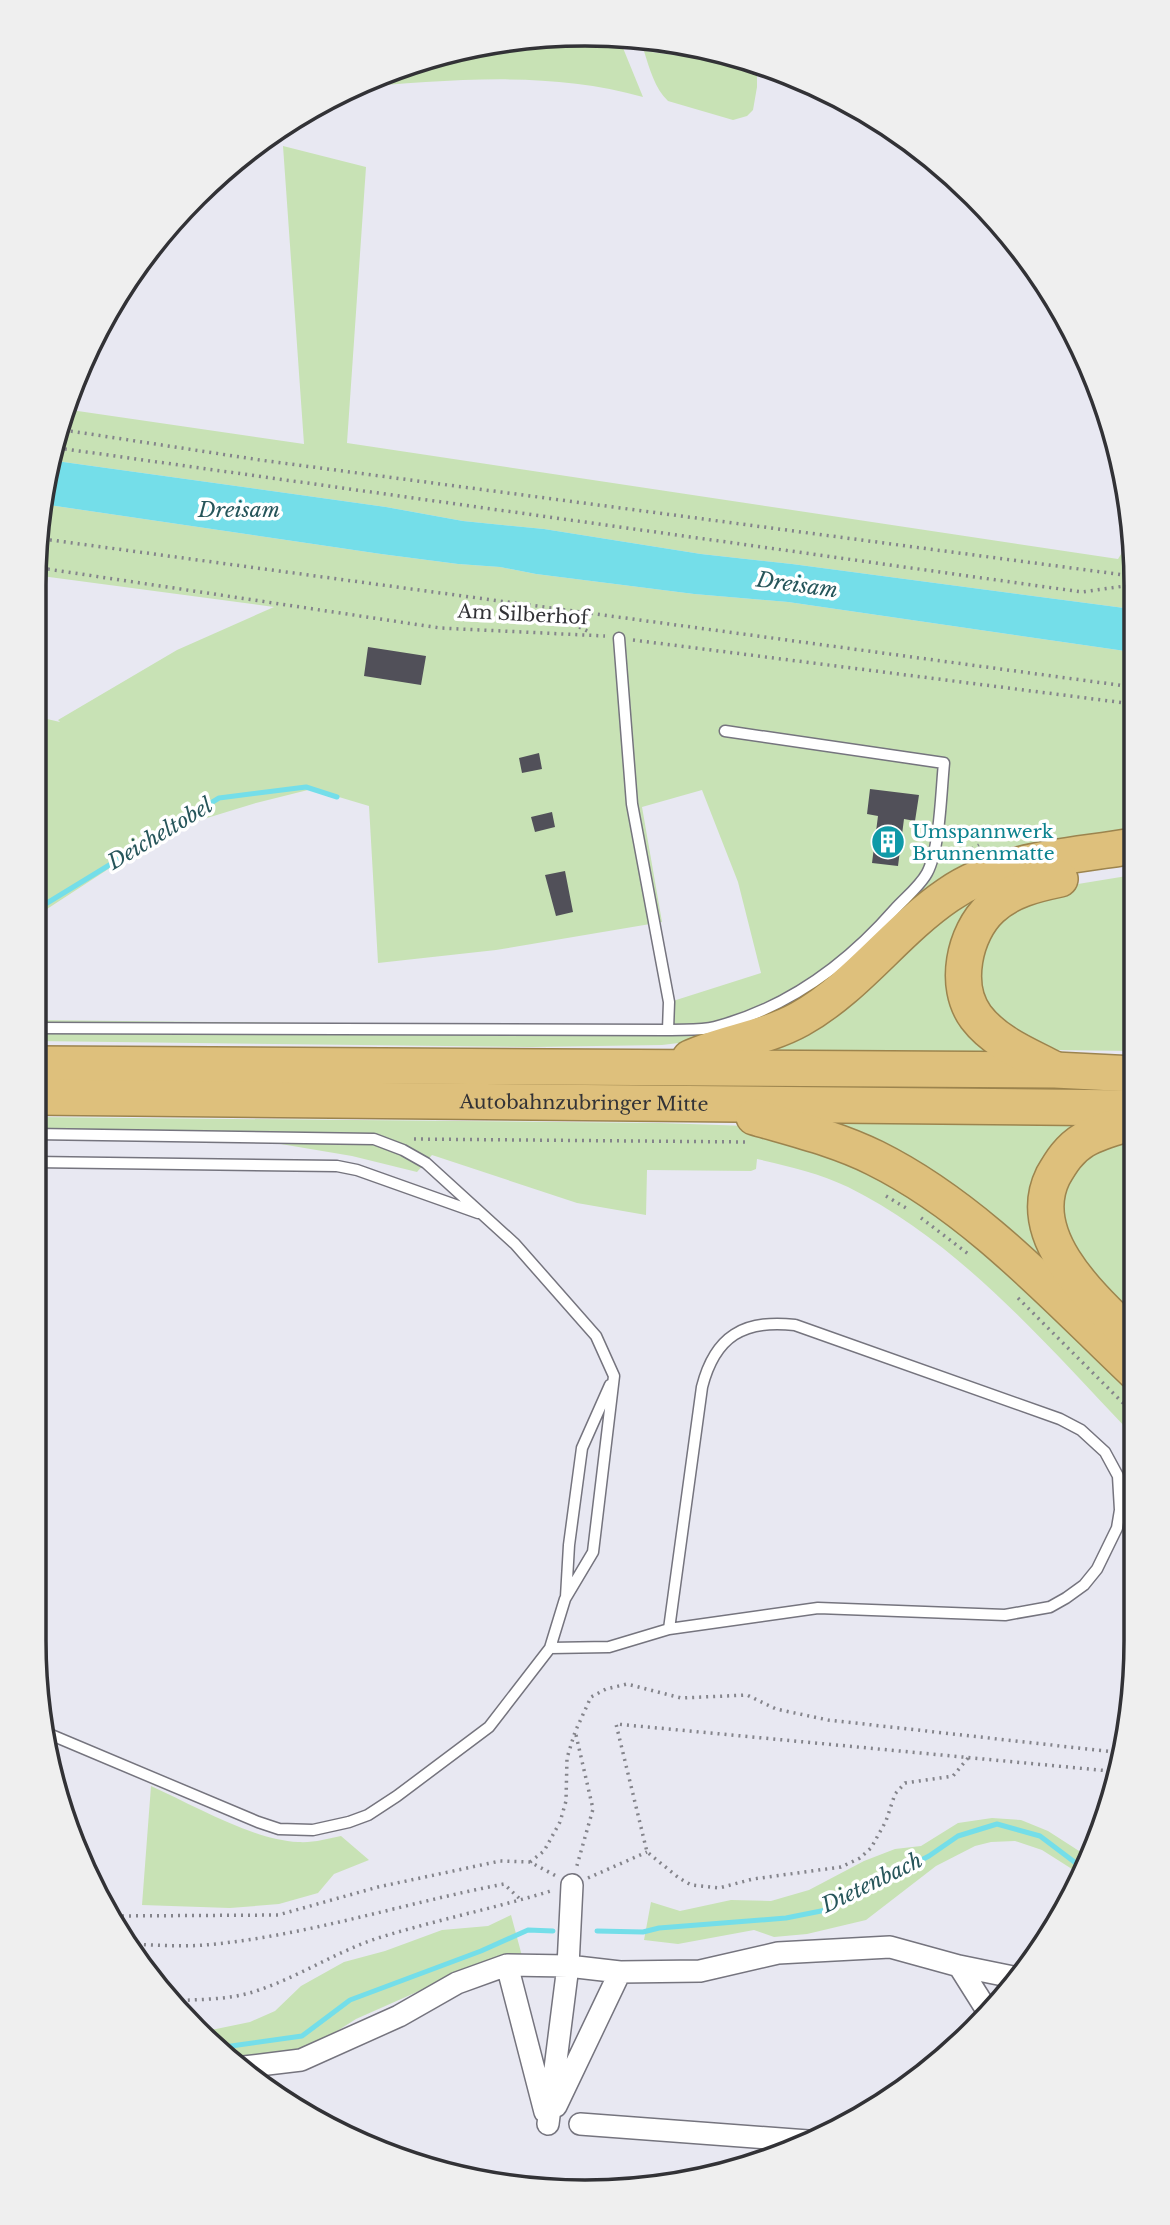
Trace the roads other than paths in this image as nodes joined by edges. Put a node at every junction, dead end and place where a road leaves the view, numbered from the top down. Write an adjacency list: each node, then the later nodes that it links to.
1 (618, 638): 6 (lane)
2 (725, 731): 6 (lane)
3 (1124, 847): 8 (highway)
4 (1124, 868): 9 (highway)
5 (46, 1028): 6 (lane)
6 (668, 1030)
7 (46, 1063): 8 (highway, Autobahnzubringer Mitte)
8 (667, 1067): 9 (highway, Autobahnzubringer Mitte)
9 (1055, 1070): 10 (highway, Autobahnzubringer Mitte)
10 (1124, 1073)
11 (46, 1097): 12 (highway, Autobahnzubringer Mitte)
12 (707, 1104): 13 (highway, Autobahnzubringer Mitte); 19 (highway)
13 (1124, 1108)
14 (1124, 1125): 18 (highway)
15 (46, 1134): 17 (lane)
16 (46, 1162): 17 (lane)
17 (484, 1216): 20 (lane)
18 (1124, 1329)
19 (1124, 1362)
20 (614, 1376): 21 (lane); 21 (lane)
21 (565, 1599): 23 (lane)
22 (669, 1629): 22 (lane); 23 (lane)
23 (550, 1648): 24 (lane)
24 (55, 1736)
25 (572, 1885): 27 (street)
26 (507, 1965): 27 (street); 32 (street); 33 (street)
27 (568, 1966): 29 (street); 33 (street)
28 (959, 1966): 29 (street); 30 (street); 31 (street)
29 (620, 1972): 33 (street)
30 (1004, 1979)
31 (983, 2004)
32 (254, 2066)
33 (548, 2123)
34 (580, 2124): 35 (street)
35 (787, 2139)

